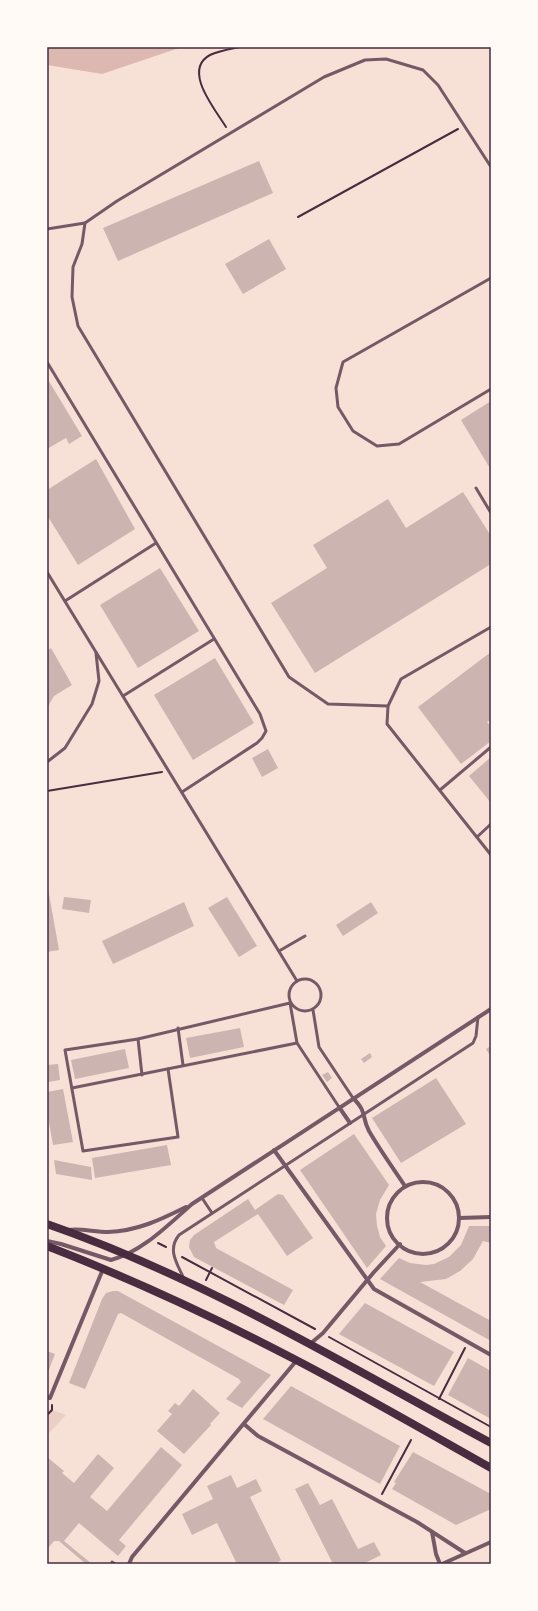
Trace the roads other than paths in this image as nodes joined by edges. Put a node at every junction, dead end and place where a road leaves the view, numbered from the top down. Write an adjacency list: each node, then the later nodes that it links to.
1 (491, 167): 2 (lane)
2 (85, 223): 3 (lane); 16 (lane)
3 (47, 229)
4 (491, 278): 6 (lane)
5 (47, 362): 9 (lane)
6 (491, 388)
7 (476, 488): 8 (lane)
8 (491, 513)
9 (156, 543): 11 (lane); 13 (lane)
10 (47, 572): 11 (lane)
11 (65, 602): 14 (lane)
12 (491, 627): 16 (lane)
13 (214, 639): 15 (lane); 20 (lane)
14 (96, 652): 15 (lane); 18 (lane)
15 (123, 696): 20 (lane)
16 (388, 706): 19 (lane)
17 (491, 747): 19 (lane)
18 (47, 762)
19 (440, 790): 22 (lane)
20 (182, 792): 25 (lane)
21 (491, 824): 22 (lane)
22 (477, 837): 23 (lane)
23 (491, 855)
24 (305, 936): 25 (lane)
25 (279, 951): 26 (lane)
26 (297, 981): 27 (lane); 29 (lane)
27 (290, 1003): 29 (lane); 31 (lane); 33 (lane)
28 (491, 1009): 30 (street)
29 (313, 1010): 38 (lane)
30 (478, 1017): 38 (street); 40 (lane)
31 (178, 1028): 32 (lane); 34 (lane)
32 (138, 1039): 36 (lane); 37 (lane)
33 (297, 1042): 34 (lane); 39 (lane)
34 (183, 1065): 35 (lane)
35 (168, 1069): 36 (lane); 37 (lane)
36 (142, 1075): 37 (lane)
37 (72, 1088)
38 (353, 1098): 39 (street); 40 (street)
39 (339, 1107): 41 (street); 42 (street)
40 (365, 1113): 41 (lane); 44 (street)
41 (350, 1123): 43 (lane)
42 (274, 1150): 43 (street); 45 (street)
43 (285, 1165): 47 (lane); 58 (street)
44 (405, 1186): 49 (street); 53 (street)
45 (202, 1198): 46 (street); 47 (lane)
46 (192, 1204): 51 (street); 55 (street)
47 (212, 1213): 57 (lane)
48 (491, 1217): 49 (street)
49 (459, 1218): 53 (street)
50 (47, 1224): 51 (main road)
51 (66, 1231): 55 (main road)
52 (47, 1241): 55 (street)
53 (400, 1244): 58 (street)
54 (47, 1246): 56 (main road)
55 (127, 1254): 57 (main road)
56 (103, 1268): 61 (main road); 62 (street)
57 (185, 1280): 59 (main road)
58 (367, 1280): 59 (street); 60 (street)
59 (310, 1345): 64 (main road)
60 (491, 1355)
61 (297, 1360): 63 (street); 65 (main road)
62 (49, 1398)
63 (244, 1424): 66 (street); 69 (street)
64 (491, 1443)
65 (491, 1468)
66 (432, 1532): 68 (street); 70 (street)
67 (491, 1542): 68 (street)
68 (465, 1553): 70 (street)
69 (129, 1564)
70 (441, 1564)

